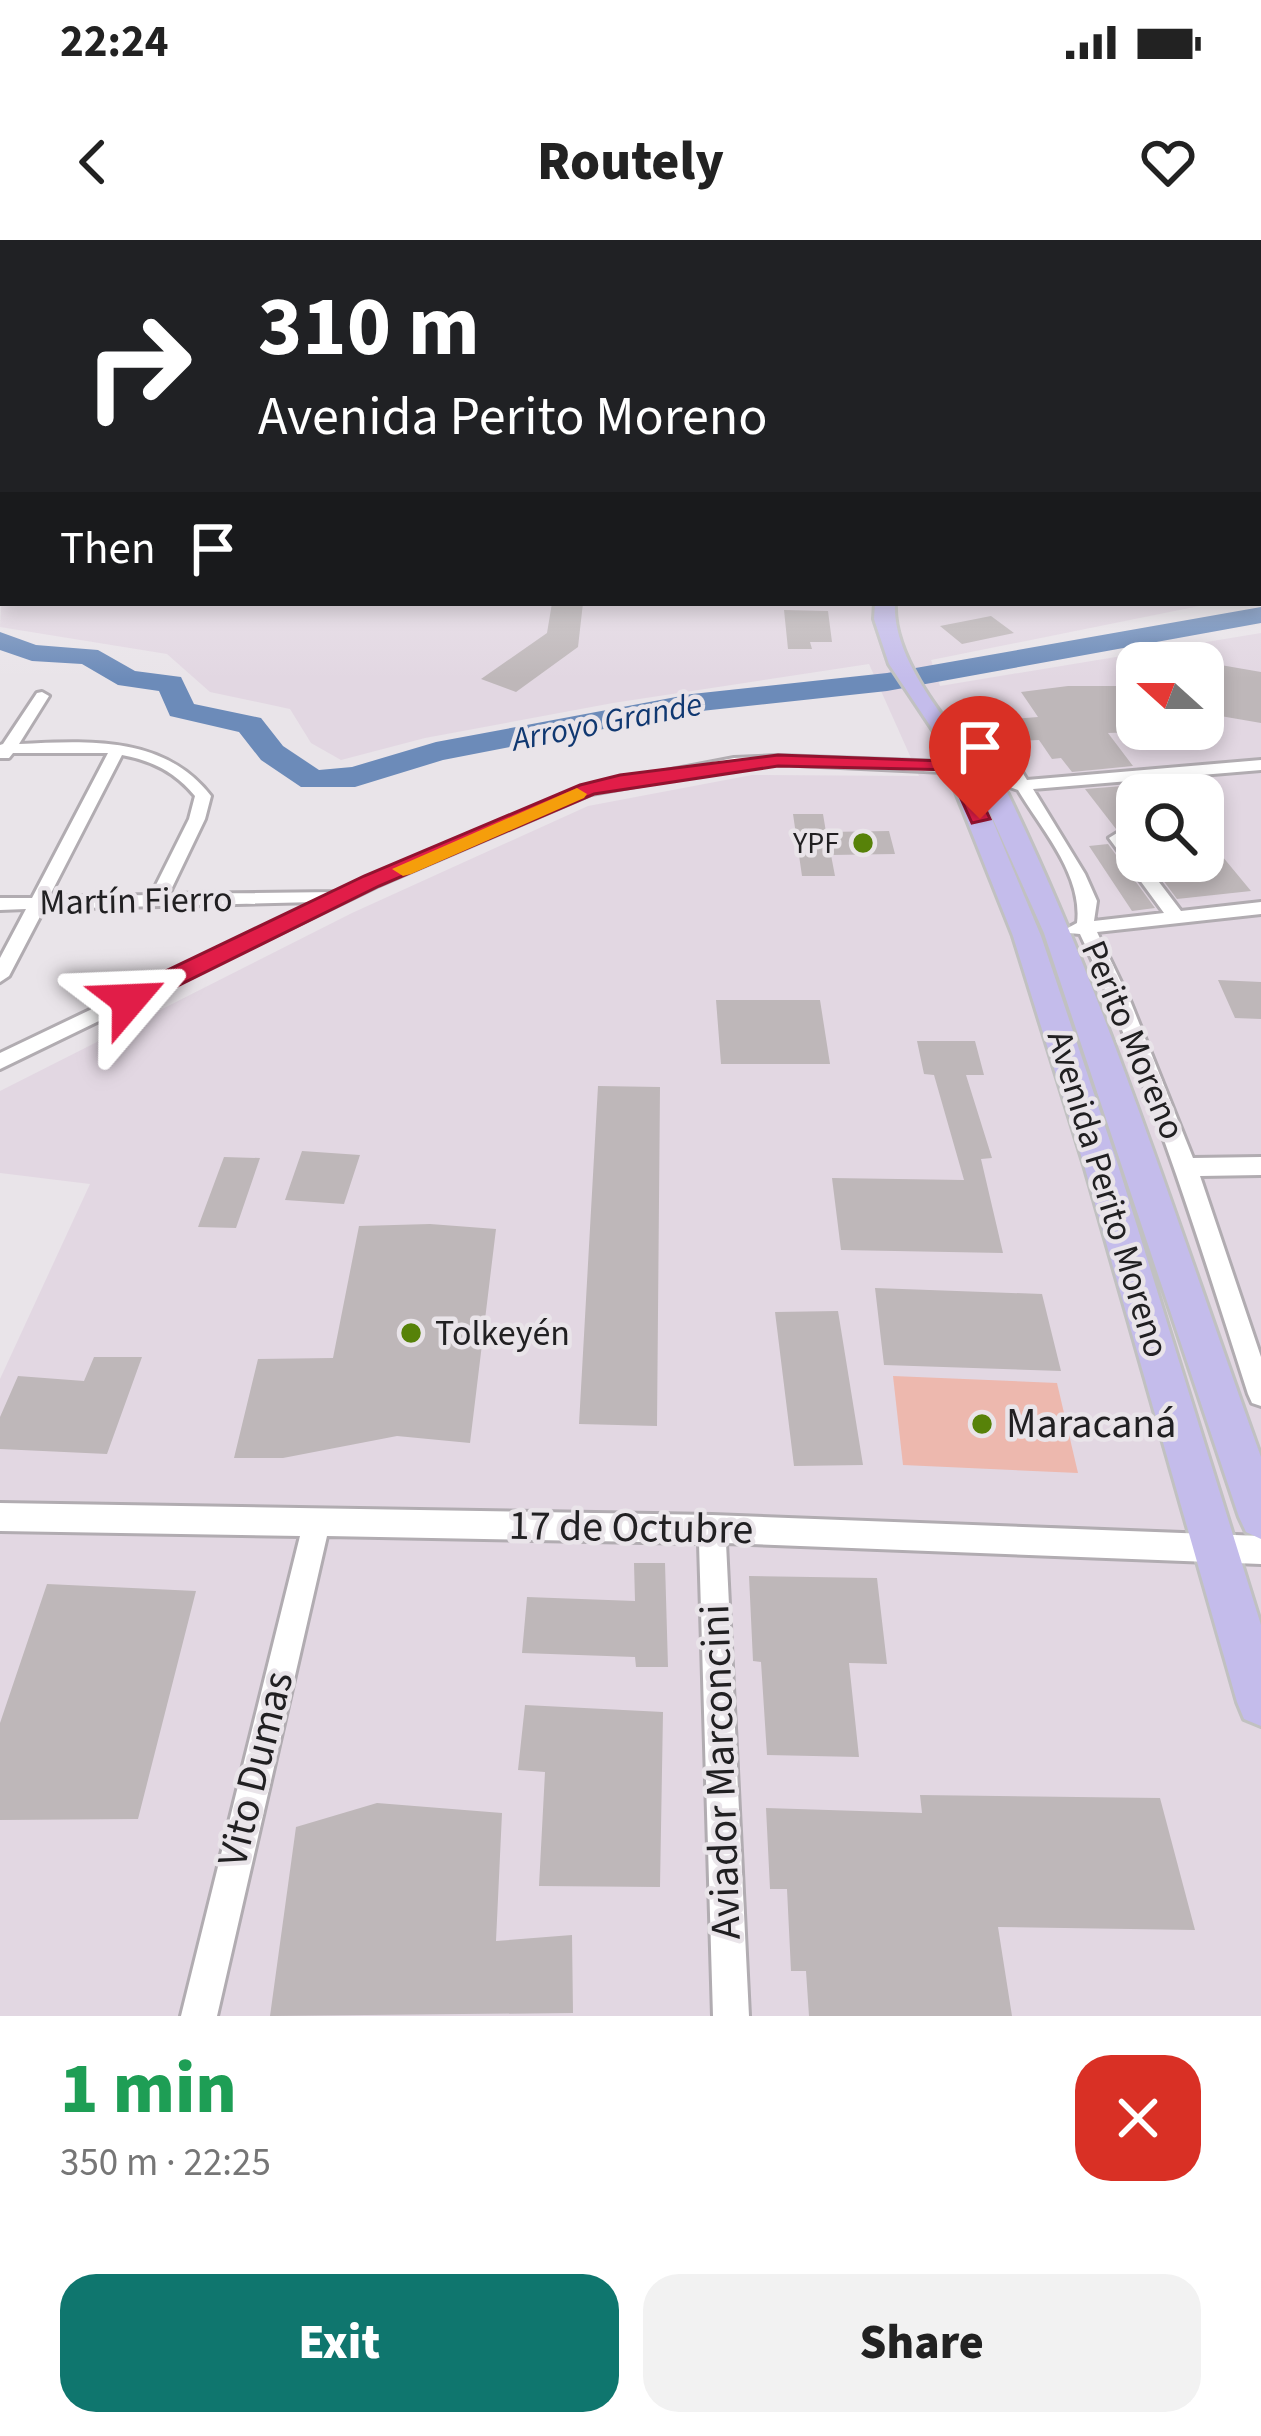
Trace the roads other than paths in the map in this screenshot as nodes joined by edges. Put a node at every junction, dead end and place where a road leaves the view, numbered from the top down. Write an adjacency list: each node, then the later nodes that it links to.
1 (884, 606): 7 (main road, Avenida Perito Moreno)
2 (42, 696): 5 (street)
3 (973, 704): 7 (street, Perito Moreno)
4 (116, 752): 5 (street); 10 (street); 11 (street)
5 (3, 753)
6 (1261, 765): 7 (street)
7 (987, 781): 9 (street); 15 (main road, Avenida Perito Moreno); 15 (street, Perito Moreno)
8 (1150, 882): 14 (street)
9 (343, 895): 10 (street, Martín Fierro); 17 (street)
10 (157, 901): 11 (street, Martín Fierro)
11 (38, 903): 12 (street, Martín Fierro); 16 (street)
12 (0, 904)
13 (1261, 908): 14 (street)
14 (1176, 917): 15 (street)
15 (1056, 932): 19 (street, Perito Moreno); 23 (main road, Avenida Perito Moreno); 26 (main road, Avenida Perito Moreno)
16 (0, 976)
17 (0, 1062)
18 (1261, 1166): 19 (street)
19 (1186, 1167): 20 (street, Perito Moreno)
20 (1254, 1353): 21 (street, Perito Moreno)
21 (1261, 1394)
22 (0, 1516): 24 (street, 17 de Octubre)
23 (1261, 1517)
24 (316, 1522): 25 (street, 17 de Octubre); 28 (street, Vito Dumas)
25 (712, 1529): 26 (street, 17 de Octubre); 29 (street, Aviador Marconcini)
26 (1240, 1549): 27 (main road, Avenida Perito Moreno)
27 (1261, 1702)
28 (200, 2016)
29 (731, 2016)

